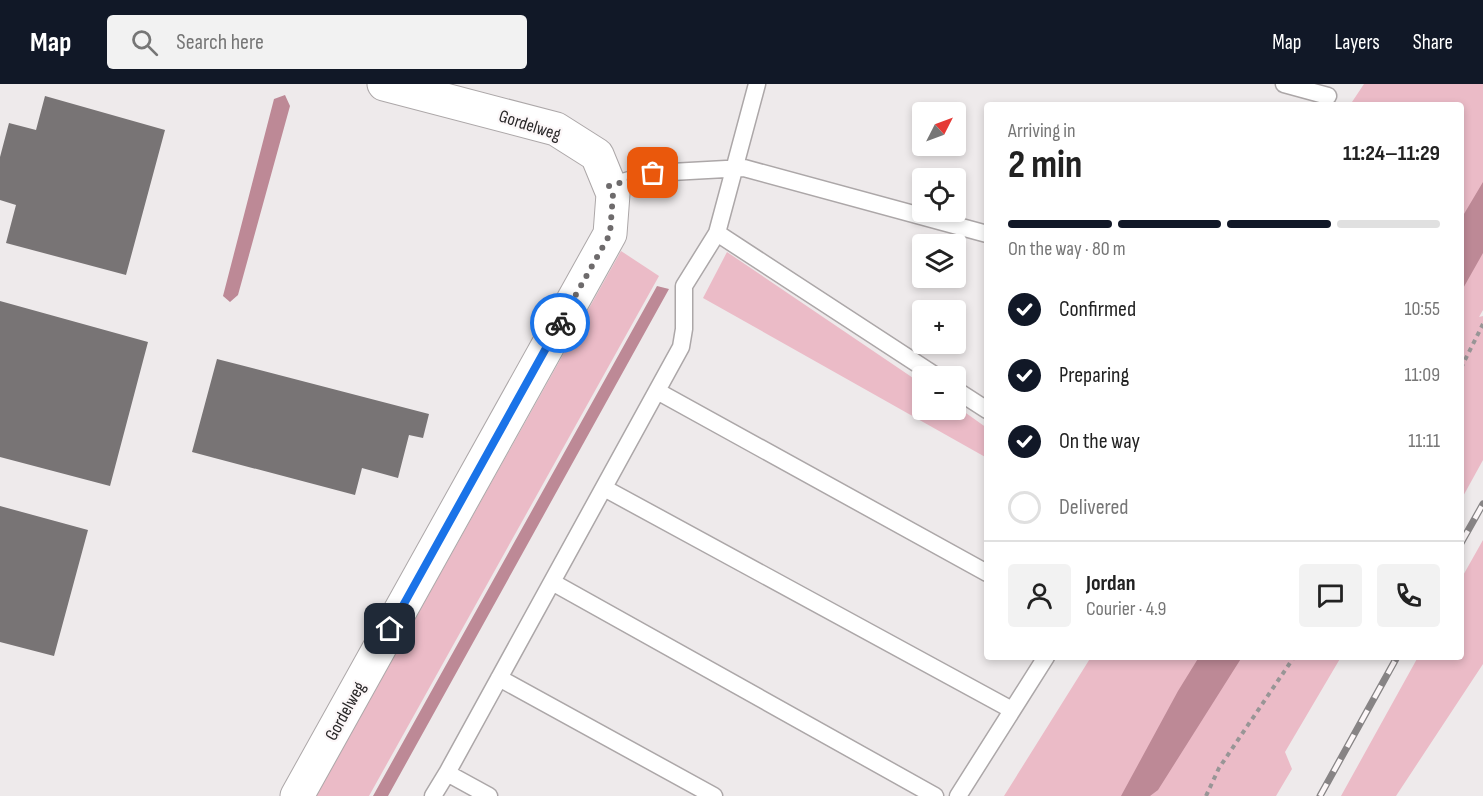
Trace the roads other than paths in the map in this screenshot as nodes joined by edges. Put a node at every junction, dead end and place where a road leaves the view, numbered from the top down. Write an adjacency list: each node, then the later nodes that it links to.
1 (384, 84): 4 (street, Gordelweg)
2 (757, 84): 6 (lane)
3 (1284, 84): 5 (lane)
4 (423, 89): 7 (street, Gordelweg)
5 (1328, 95)
6 (735, 168): 7 (lane); 8 (lane); 9 (lane)
7 (609, 186): 21 (street, Gordelweg)
8 (717, 233): 10 (lane); 11 (lane)
9 (984, 233)
10 (921, 366)
11 (657, 391): 14 (lane); 15 (lane)
12 (966, 396): 13 (lane)
13 (984, 408)
14 (604, 488): 16 (lane); 19 (lane)
15 (984, 571)
16 (552, 582): 18 (lane); 25 (lane)
17 (1044, 660): 19 (lane)
18 (499, 678): 20 (lane); 24 (lane)
19 (1012, 710): 26 (lane)
20 (447, 773): 22 (lane); 23 (lane)
21 (297, 796)
22 (433, 796)
23 (489, 796)
24 (714, 796)
25 (935, 796)
26 (958, 796)

